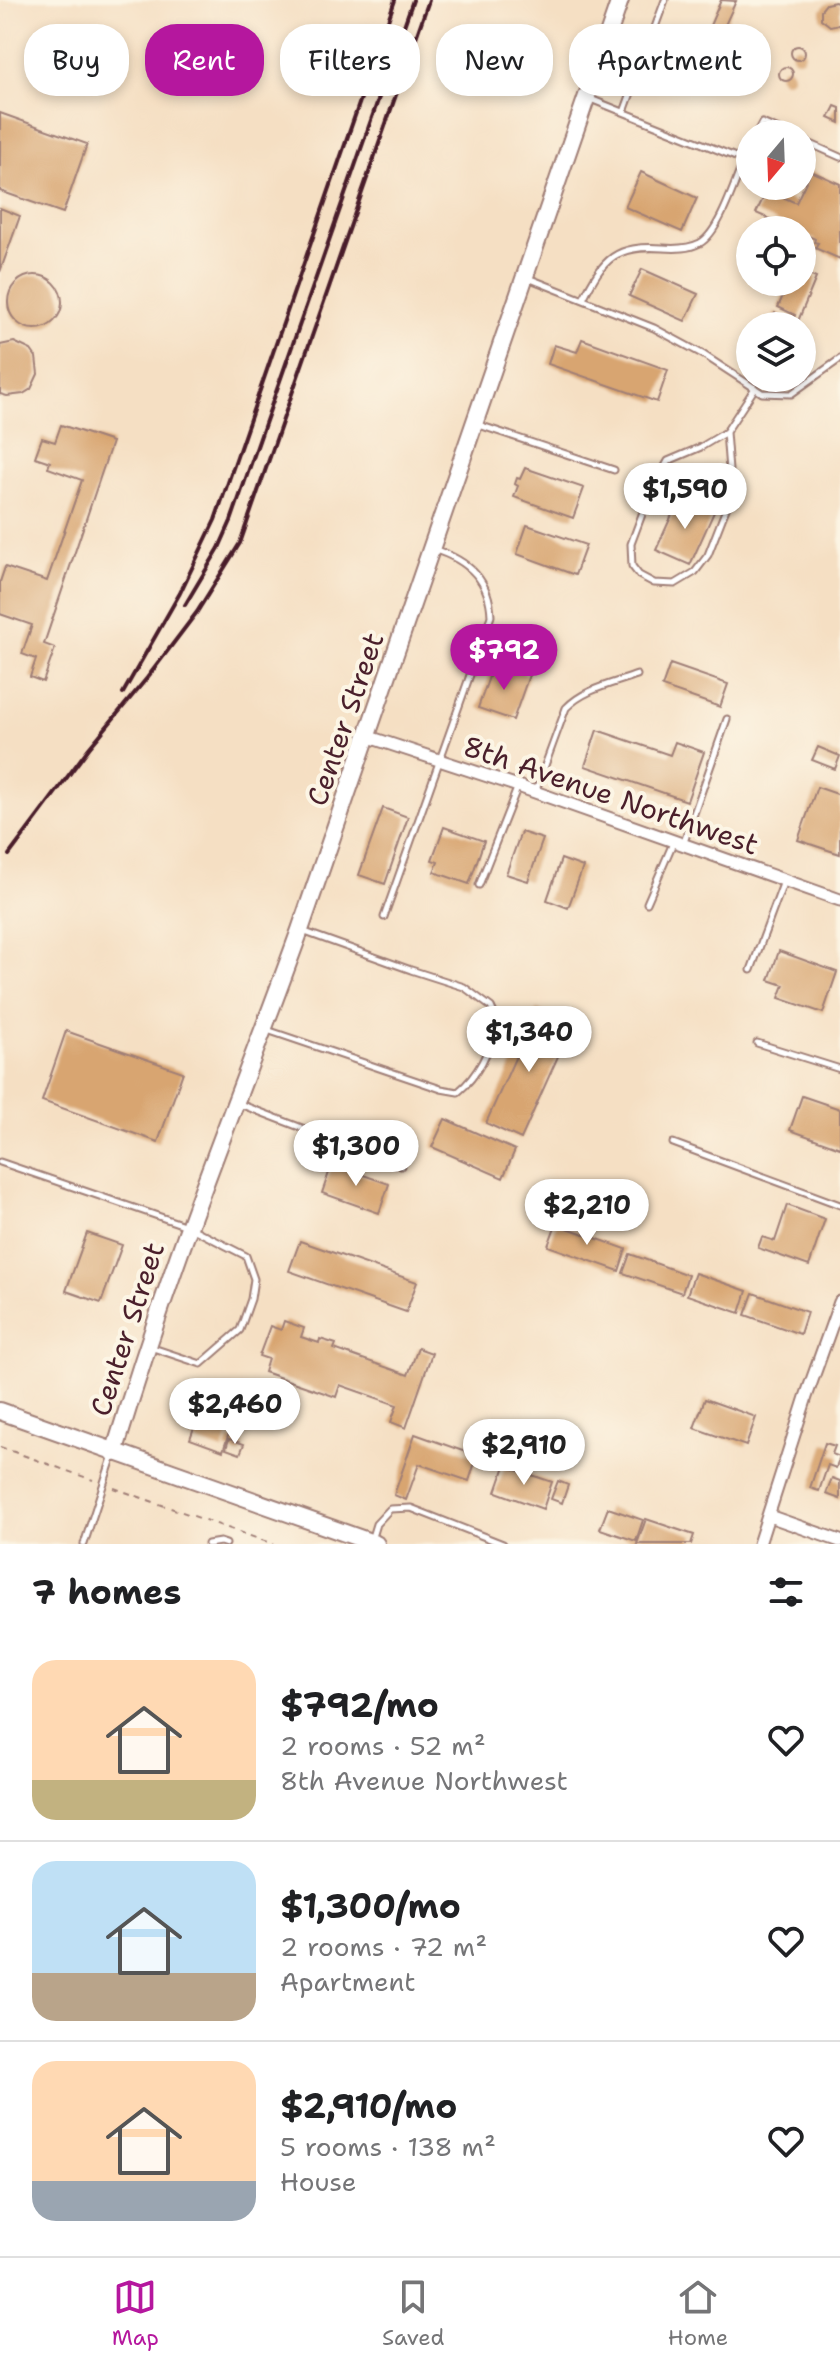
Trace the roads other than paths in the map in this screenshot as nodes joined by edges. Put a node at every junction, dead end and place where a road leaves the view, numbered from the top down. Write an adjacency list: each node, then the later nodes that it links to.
1 (620, 0): 3 (main road, Center Street)
2 (665, 0): 4 (lane)
3 (587, 98): 4 (lane); 9 (main road, Center Street)
4 (624, 112): 6 (lane)
5 (816, 146): 7 (lane)
6 (736, 157)
7 (840, 157)
8 (736, 179): 10 (lane)
9 (525, 277): 10 (lane); 17 (main road, Center Street)
10 (583, 299): 12 (lane)
11 (840, 359): 13 (lane)
12 (736, 376)
13 (816, 376)
14 (752, 392): 18 (lane)
15 (761, 392): 16 (lane)
16 (794, 392)
17 (475, 423): 19 (lane); 20 (main road, Center Street)
18 (726, 432): 18 (lane)
19 (614, 470)
20 (431, 548): 23 (main road, Center Street); 24 (lane)
21 (637, 675): 26 (lane)
22 (727, 719): 27 (lane)
23 (366, 736): 24 (street, 8th Avenue Northwest); 33 (main road, Center Street)
24 (440, 760): 25 (street, 8th Avenue Northwest); 32 (lane)
25 (518, 786): 26 (street, 8th Avenue Northwest); 29 (lane)
26 (535, 793): 27 (street, 8th Avenue Northwest)
27 (678, 844): 28 (street, 8th Avenue Northwest); 31 (lane)
28 (784, 881): 30 (street, 8th Avenue Northwest); 34 (lane)
29 (479, 885)
30 (840, 900)
31 (647, 903)
32 (384, 917)
33 (300, 930): 35 (main road, Center Street); 35 (lane)
34 (751, 970)
35 (265, 1029): 38 (main road, Center Street)
36 (757, 1043): 37 (lane)
37 (840, 1069)
38 (235, 1102): 41 (lane); 43 (main road, Center Street)
39 (673, 1143): 42 (lane)
40 (0, 1162): 43 (lane)
41 (401, 1166)
42 (840, 1205)
43 (189, 1227): 46 (main road, Center Street); 46 (lane)
44 (840, 1302): 45 (street)
45 (836, 1326): 49 (street)
46 (147, 1346): 48 (main road, Center Street)
47 (0, 1411): 48 (main road)
48 (114, 1453): 51 (main road); 52 (lane)
49 (769, 1516): 50 (street); 56 (street)
50 (840, 1541)
51 (373, 1543): 55 (lane)
52 (84, 1544)
53 (208, 1544): 54 (lane)
54 (226, 1544)
55 (503, 1544)
56 (759, 1544)

